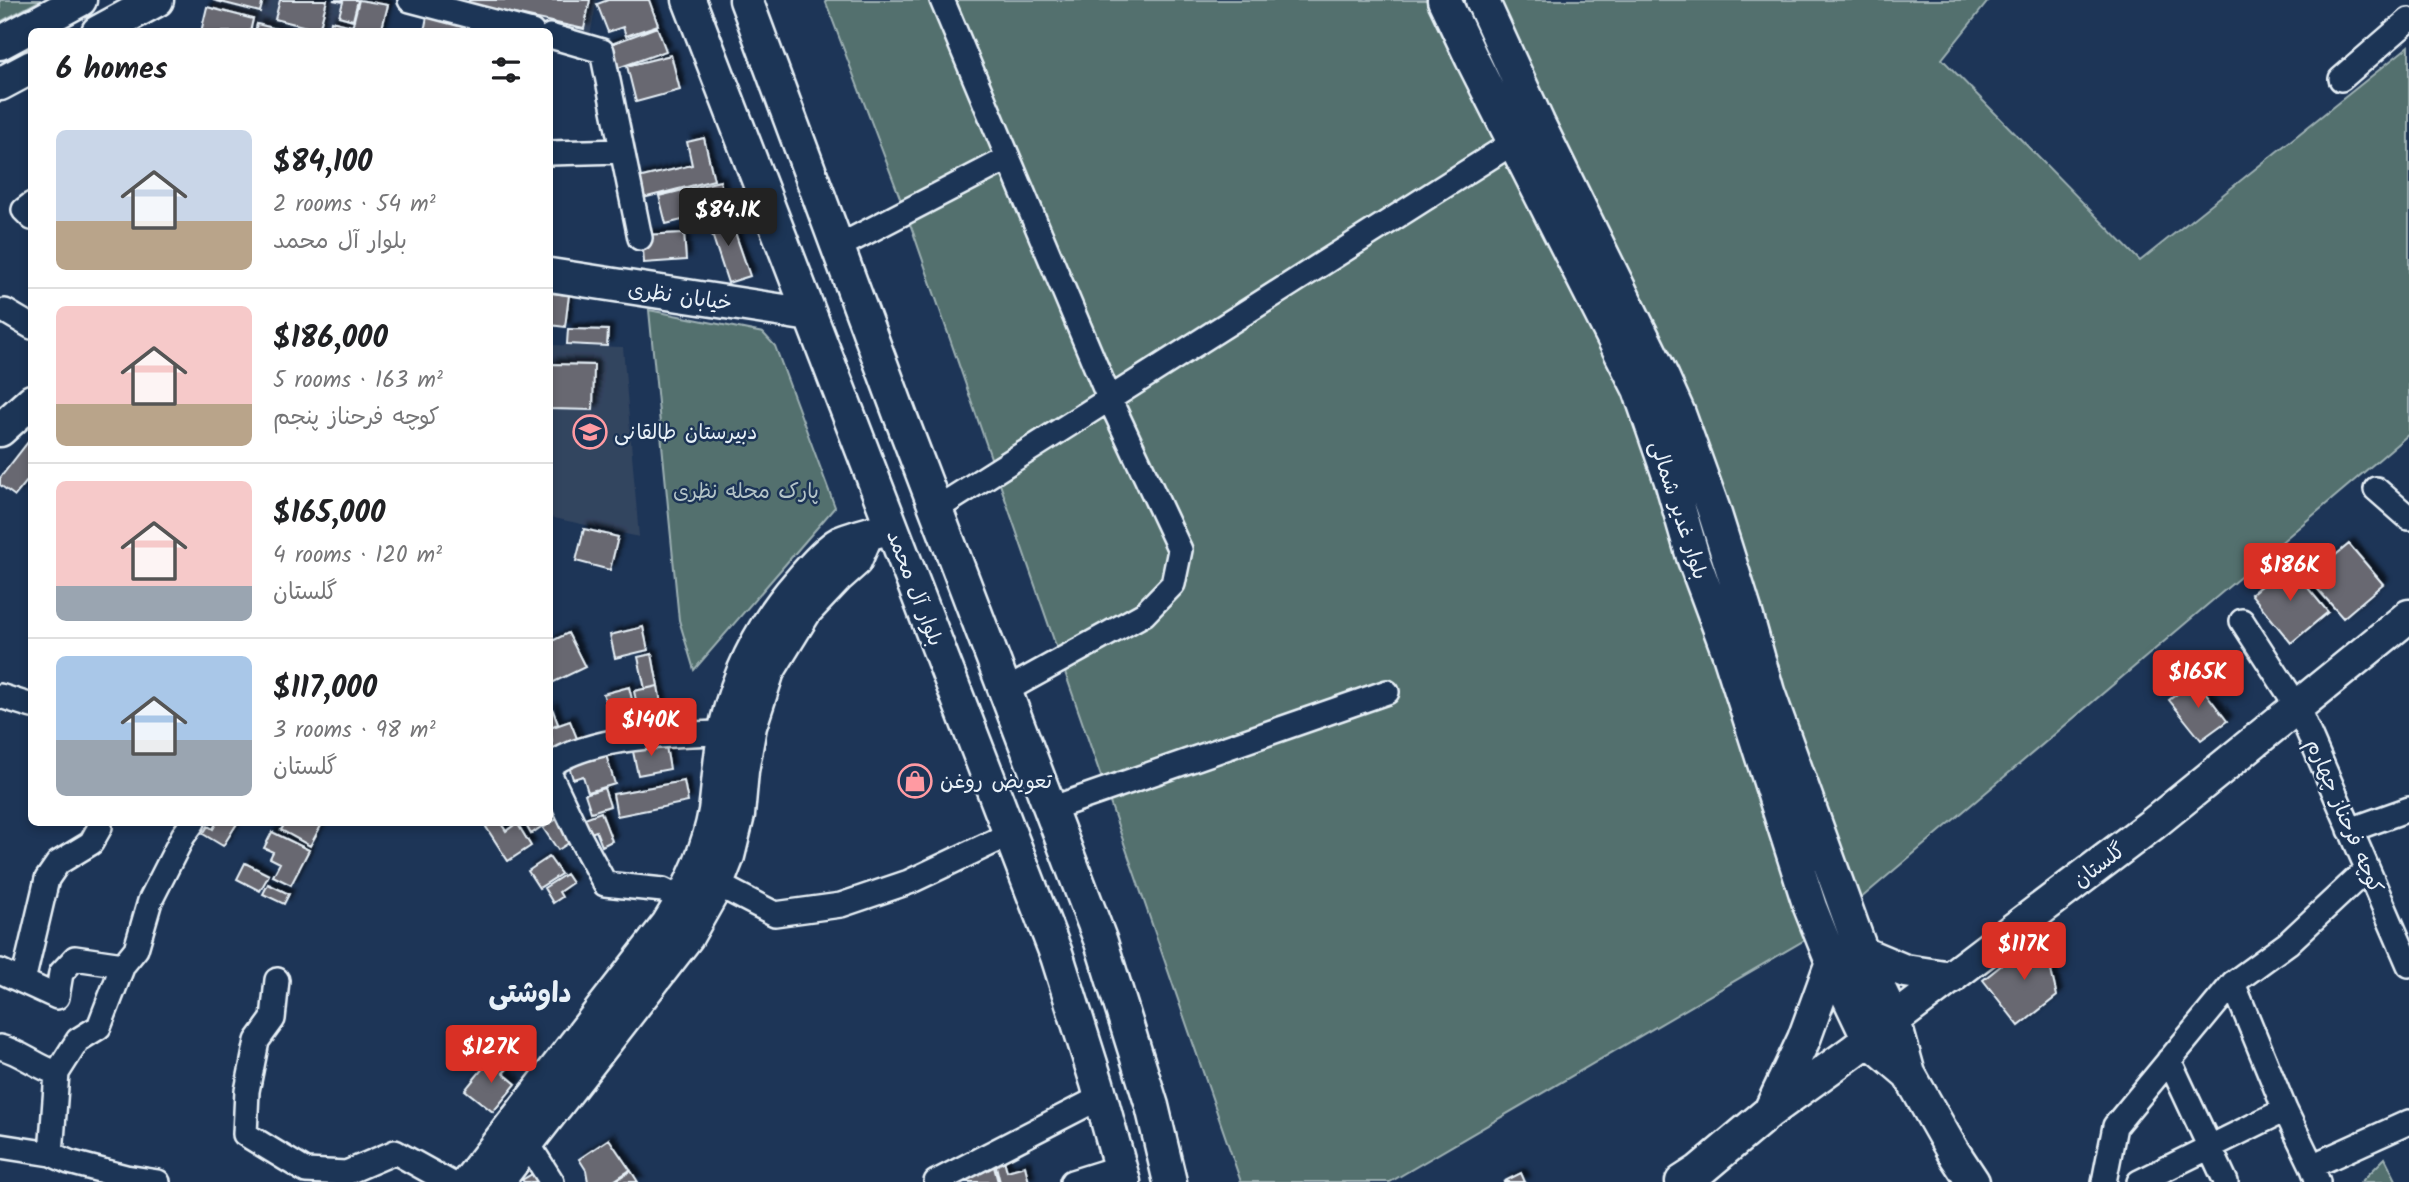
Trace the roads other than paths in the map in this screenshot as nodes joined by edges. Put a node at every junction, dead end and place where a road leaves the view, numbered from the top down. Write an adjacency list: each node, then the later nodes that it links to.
1 (80, 0): 13 (main road)
2 (410, 0): 11 (street)
3 (690, 0): 25 (main road, بلوار آل محمد)
4 (746, 0): 22 (main road)
5 (942, 0): 20 (street)
6 (1444, 0): 17 (main road, بلوار غدیر شمالی)
7 (1482, 0): 55 (main road, بلوار غدیر شمالی)
8 (146, 14): 10 (main road)
9 (2409, 20): 15 (street)
10 (109, 28)
11 (521, 28)
12 (553, 37): 18 (street)
13 (0, 43)
14 (28, 69): 16 (main road)
15 (2341, 79)
16 (0, 84)
17 (1514, 142): 27 (street); 55 (main road, بلوار غدیر شمالی)
18 (622, 151): 19 (street); 21 (street)
19 (553, 153)
20 (1007, 159): 22 (street); 27 (street)
21 (640, 238)
22 (838, 247): 31 (main road)
23 (553, 275): 25 (main road, خیابان نظری)
24 (5, 311): 26 (street)
25 (810, 315): 33 (main road, بلوار آل محمد)
26 (28, 325)
27 (1109, 398): 31 (street); 36 (street)
28 (28, 405): 29 (main road)
29 (0, 430)
30 (2376, 489): 32 (street)
31 (936, 509): 36 (main road)
32 (2409, 517)
33 (879, 532): 41 (main road); 49 (main road, بلوار آل محمد); 51 (main road)
34 (2409, 616): 40 (main road, گلستان)
35 (2242, 621): 40 (street, کوچه فرحناز چهارم)
36 (1005, 691): 44 (main road)
37 (1387, 692): 44 (street)
38 (0, 696): 39 (street)
39 (28, 705)
40 (2297, 706): 48 (street, کوچه فرحناز چهارم); 59 (main road, گلستان)
41 (725, 733): 42 (street); 52 (main road)
42 (553, 764)
43 (553, 781): 52 (street)
44 (1050, 809): 53 (main road)
45 (2409, 809): 48 (street)
46 (189, 826): 56 (street)
47 (100, 827): 60 (street)
48 (2350, 830): 50 (street, کوچه فرحناز چهارم)
49 (1010, 834): 51 (street); 54 (main road, بلوار آل محمد)
50 (2367, 869): 57 (street, کوچه فرحناز چهارم); 62 (street)
51 (717, 884): 73 (main road)
52 (683, 900): 82 (main road)
53 (1101, 942): 54 (main road); 87 (main road)
54 (1056, 956): 69 (main road, بلوار آل محمد)
55 (1847, 958): 59 (main road); 63 (main road, بلوار غدیر شمالی); 64 (main road, بلوار غدیر شمالی); 71 (main road)
56 (123, 965): 60 (street); 67 (street)
57 (2409, 965)
58 (0, 971): 60 (street)
59 (1951, 978): 63 (main road, گلستان)
60 (23, 981)
61 (277, 981): 79 (street)
62 (2233, 983): 66 (street); 70 (street)
63 (1895, 1020): 64 (main road, گلستان); 68 (main road, بلوار غدیر شمالی)
64 (1869, 1040): 68 (main road); 71 (main road, گلستان)
65 (0, 1047): 67 (street)
66 (2169, 1060): 75 (street); 90 (street)
67 (57, 1073): 76 (street)
68 (1909, 1074): 89 (main road)
69 (1101, 1097): 78 (main road, بلوار آل محمد); 85 (street)
70 (2285, 1110): 75 (street); 77 (street)
71 (1769, 1112): 88 (main road, گلستان)
72 (2409, 1122): 77 (street)
73 (528, 1144): 83 (main road); 84 (street)
74 (0, 1146): 76 (street)
75 (2210, 1147): 91 (street); 92 (street)
76 (63, 1166): 80 (street)
77 (2315, 1174)
78 (1122, 1175): 86 (street)
79 (297, 1177): 81 (street)
80 (158, 1182)
81 (449, 1182)
82 (468, 1182)
83 (497, 1182)
84 (552, 1182)
85 (936, 1182)
86 (1072, 1182)
87 (1170, 1182)
88 (1682, 1182)
89 (1973, 1182)
90 (2104, 1182)
91 (2139, 1182)
92 (2225, 1182)

